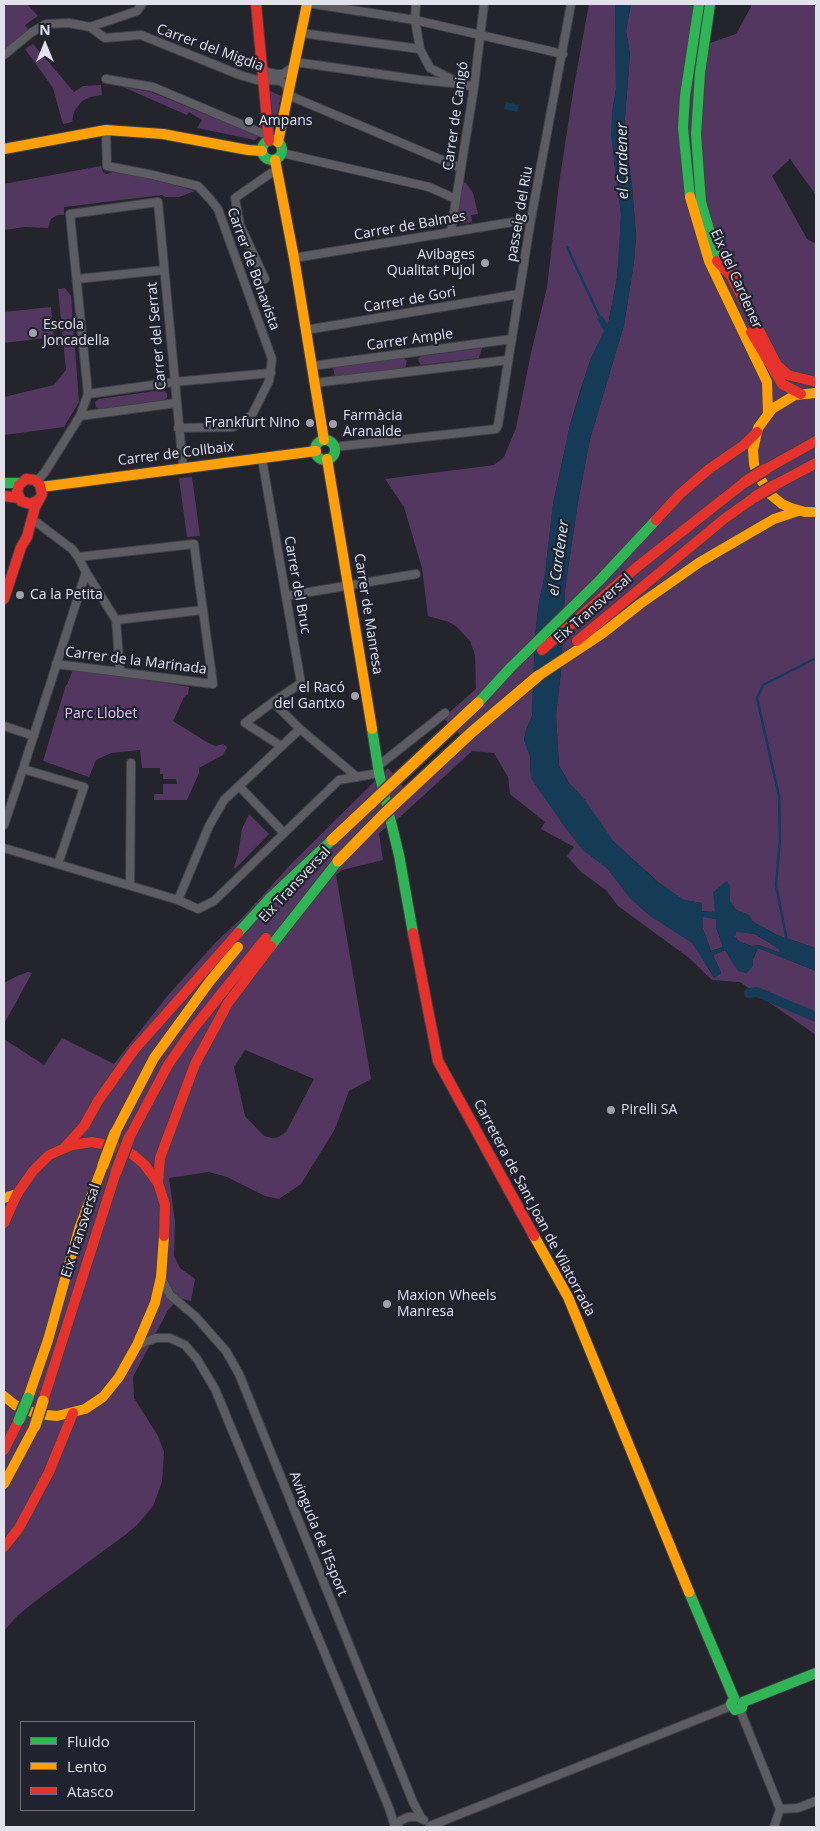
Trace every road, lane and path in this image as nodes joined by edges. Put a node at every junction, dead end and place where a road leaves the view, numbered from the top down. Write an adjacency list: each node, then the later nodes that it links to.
1 (142, 4): 12 (street)
2 (256, 4): 20 (main road)
3 (306, 4): 13 (main road)
4 (314, 4): 11 (street)
5 (416, 4): 11 (street)
6 (484, 4): 14 (street, Carrer de Canigó)
7 (571, 4): 17 (street, passeig del Riu)
8 (699, 4): 53 (main road, Eix del Cardener)
9 (704, 4): 15 (main road, Eix del Cardener)
10 (710, 4): 15 (main road, Eix del Cardener)
11 (415, 20): 14 (street); 16 (street)
12 (90, 27): 18 (street); 22 (street, Carrer del Migdia)
13 (301, 33): 16 (street); 19 (main road)
14 (479, 35): 17 (street); 24 (street, Carrer de Canigó)
15 (705, 35): 36 (main road, Eix del Cardener)
16 (420, 49): 23 (street)
17 (562, 54): 33 (street, passeig del Riu)
18 (4, 56)
19 (294, 65): 20 (street, Carrer del Migdia); 23 (street, Carrer del Migdia); 25 (main road)
20 (263, 68): 22 (main road)
21 (106, 80): 27 (street)
22 (264, 82): 25 (street, Carrer del Migdia); 27 (main road)
23 (461, 84): 24 (street)
24 (474, 87): 30 (street, Carrer de Canigó)
25 (288, 93): 27 (main road); 30 (street, Carrer del Migdia)
26 (106, 130): 27 (main road); 28 (main road); 45 (street, Carrer de Bonavista)
27 (269, 142): 29 (main road); 29 (main road)
28 (4, 149)
29 (278, 156): 31 (main road); 32 (street)
30 (461, 168): 32 (street, Carrer de Canigó)
31 (278, 172): 35 (main road); 39 (street)
32 (456, 200): 34 (street, Carrer de Canigó)
33 (531, 219): 34 (street, Carrer de Balmes); 40 (street, passeig del Riu)
34 (451, 231): 35 (street, Carrer de Balmes)
35 (294, 258): 41 (main road)
36 (717, 261): 47 (main road); 51 (main road, Eix del Cardener)
37 (164, 270): 38 (street); 38 (street, Carrer del Serrat); 46 (street, Carrer del Serrat)
38 (77, 278): 50 (street)
39 (265, 279)
40 (519, 294): 41 (street, Carrer de Gori); 42 (street, passeig del Riu)
41 (306, 330): 44 (main road)
42 (512, 339): 43 (street, passeig del Riu); 44 (street, Carrer Ample)
43 (508, 360): 48 (street); 59 (street, passeig del Riu)
44 (312, 366): 48 (main road)
45 (271, 373): 46 (street); 55 (street, Carrer de Bonavista)
46 (174, 382): 50 (street); 52 (street, Carrer del Serrat)
47 (816, 382)
48 (314, 384): 57 (main road)
49 (816, 393): 51 (main road)
50 (88, 394): 54 (street)
51 (801, 394): 53 (main road)
52 (176, 403): 54 (street); 55 (street, Carrer del Serrat)
53 (768, 414): 56 (main road)
54 (80, 416): 67 (street)
55 (178, 428): 64 (street, Carrer del Serrat)
56 (757, 432): 71 (main road); 88 (main road)
57 (324, 440): 59 (main road); 60 (main road)
58 (816, 441): 88 (main road, Eix Transversal, bridge)
59 (334, 447): 62 (main road)
60 (316, 451): 61 (main road, Carrer de Collbaix); 62 (main road)
61 (262, 458): 64 (main road, Carrer de Collbaix); 80 (street, Carrer del Bruc)
62 (327, 459): 79 (main road, Carrer de Manresa)
63 (816, 463): 84 (main road, Eix Transversal, bridge)
64 (183, 468): 67 (main road, Carrer de Collbaix)
65 (4, 483): 66 (main road)
66 (20, 483): 67 (main road); 70 (main road)
67 (39, 484): 69 (main road)
68 (4, 496): 70 (main road)
69 (39, 500): 70 (main road); 73 (main road)
70 (22, 501): 74 (main road)
71 (798, 510): 72 (main road); 84 (main road)
72 (816, 512)
73 (32, 519): 74 (main road); 75 (street)
74 (21, 547): 76 (main road)
75 (78, 557): 77 (street); 82 (street)
76 (8, 570): 81 (main road)
77 (86, 572): 83 (street); 85 (street)
78 (416, 574): 79 (street)
79 (348, 586): 80 (street); 96 (main road, Carrer de Manresa)
80 (286, 596): 87 (street, Carrer del Bruc)
81 (4, 600)
82 (203, 610): 83 (street); 86 (street, Carrer de la Marinada)
83 (116, 620): 86 (street)
84 (600, 628): 103 (main road, Eix Transversal, bridge)
85 (56, 664): 86 (street, Carrer de la Marinada); 92 (street)
86 (120, 671)
87 (273, 702): 91 (street); 93 (street)
88 (478, 703): 101 (main road, Eix Transversal, bridge)
89 (445, 713): 96 (street)
90 (4, 726): 92 (street)
91 (300, 729): 93 (street); 97 (street)
92 (34, 736): 95 (street)
93 (282, 746): 98 (street)
94 (131, 763): 105 (street)
95 (23, 768): 99 (street); 104 (street)
96 (379, 769): 97 (street); 120 (main road, Carretera de Sant Joan de Vilatorrada)
97 (357, 777): 100 (street)
98 (239, 786): 100 (street); 106 (street)
99 (4, 825)
100 (284, 833): 106 (street)
101 (332, 840): 107 (main road); 116 (main road, Eix Transversal, bridge)
102 (4, 848): 104 (street)
103 (338, 861): 108 (main road); 117 (main road, Eix Transversal, bridge)
104 (58, 864): 105 (street)
105 (130, 885): 106 (street)
106 (178, 900)
107 (63, 1149): 108 (main road); 109 (main road)
108 (158, 1183): 112 (main road)
109 (17, 1194): 110 (main road); 111 (main road)
110 (4, 1198)
111 (4, 1223)
112 (161, 1277): 113 (main road); 123 (street, Avinguda de l'Esport)
113 (137, 1345): 115 (main road); 124 (street)
114 (4, 1396): 115 (main road)
115 (73, 1413): 118 (main road)
116 (4, 1450)
117 (4, 1484)
118 (4, 1547)
119 (816, 1673): 120 (main road)
120 (737, 1704): 122 (street); 125 (street)
121 (816, 1801): 122 (street)
122 (780, 1809): 126 (street)
123 (422, 1819): 124 (street); 125 (street, Avinguda de l'Esport)
124 (395, 1827)
125 (430, 1827)
126 (774, 1827)

